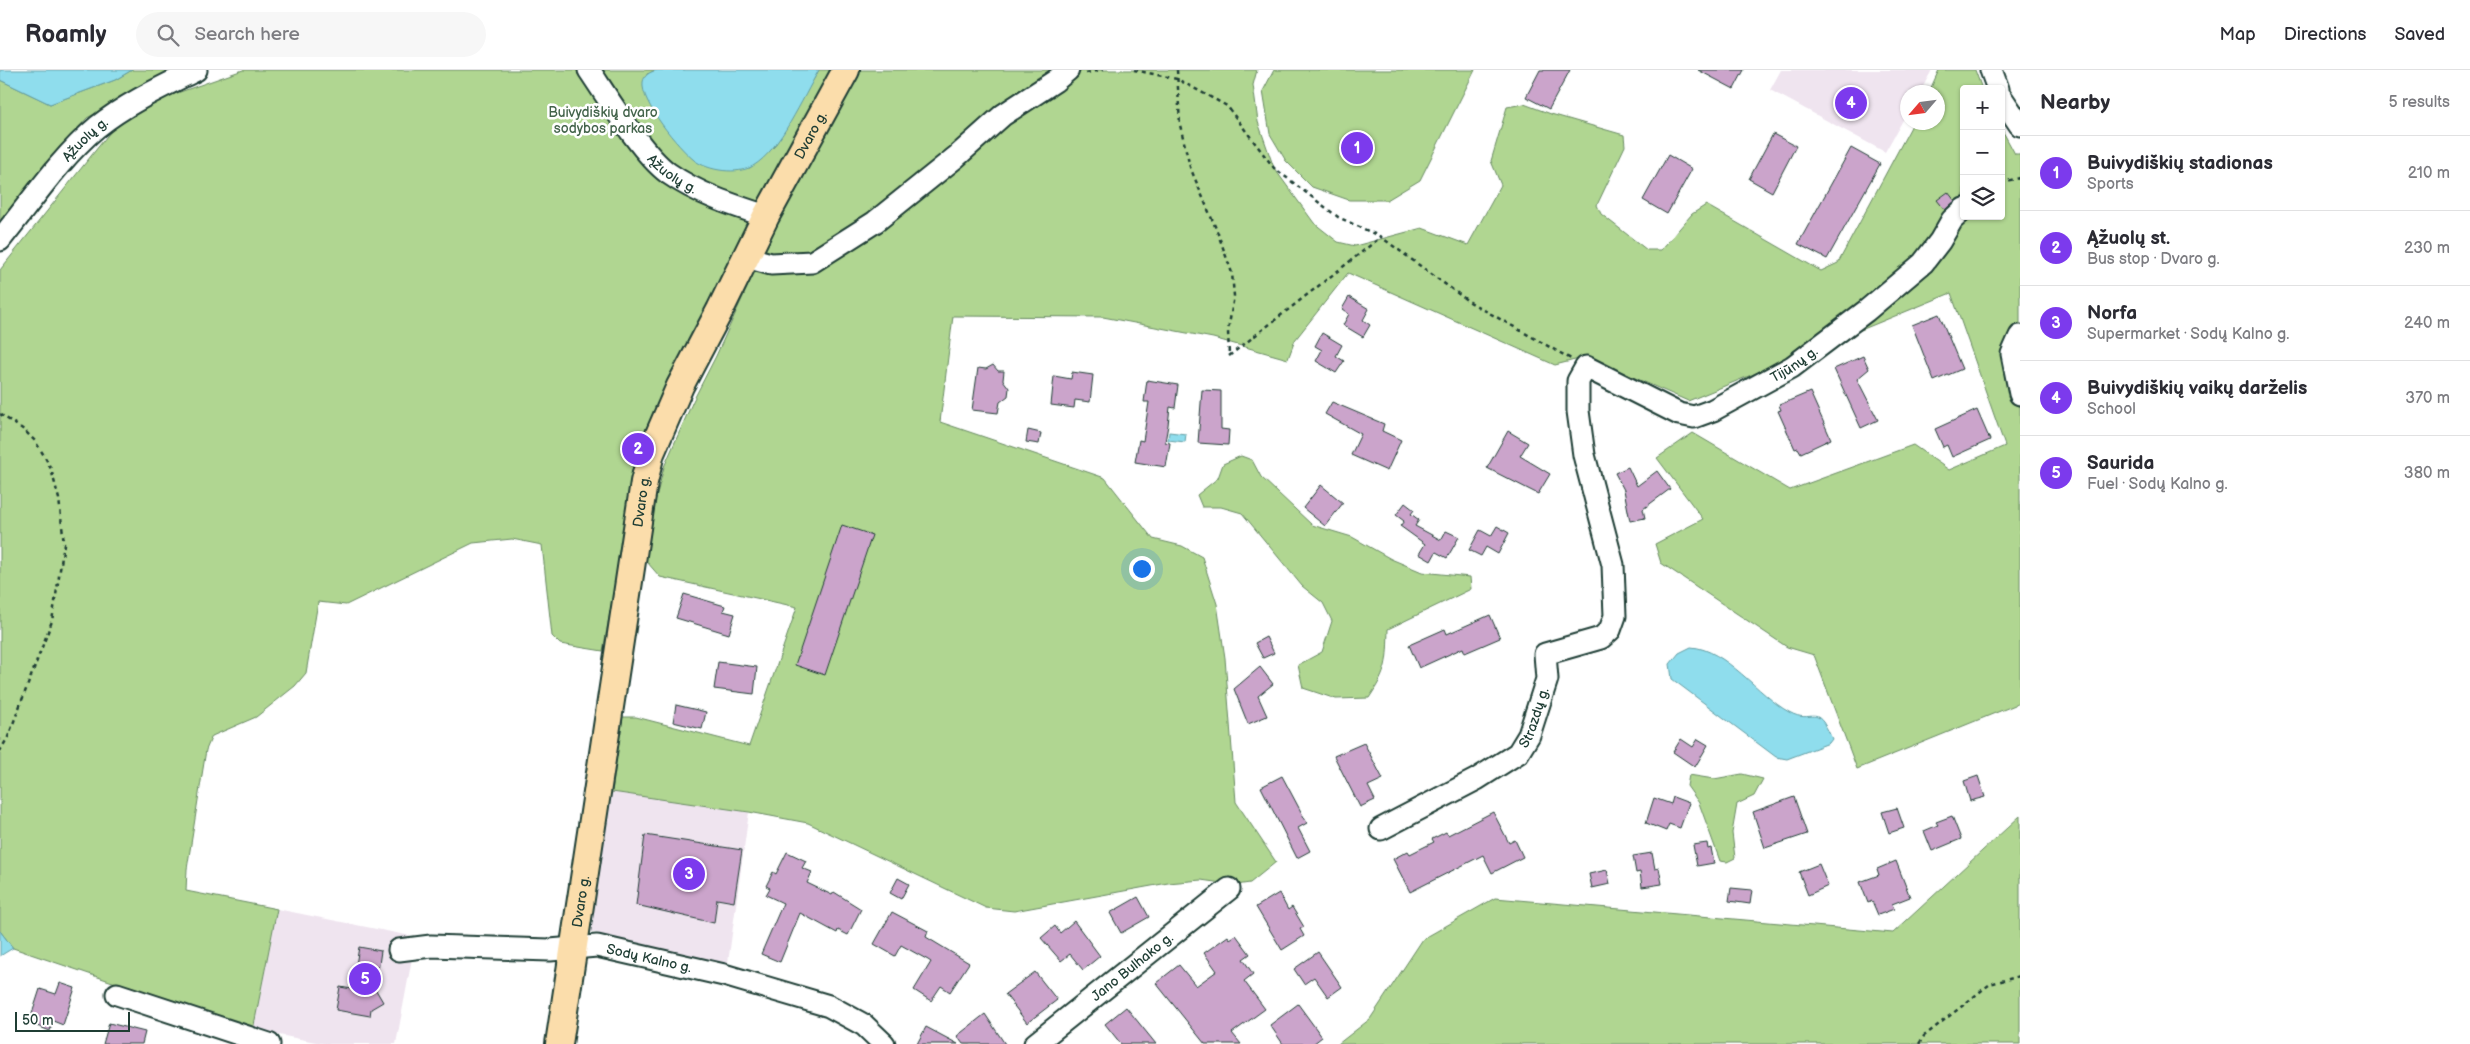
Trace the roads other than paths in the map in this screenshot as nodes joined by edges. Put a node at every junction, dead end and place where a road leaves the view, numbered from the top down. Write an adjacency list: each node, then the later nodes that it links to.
1 (196, 70): 11 (street, Ąžuolų g.)
2 (589, 70): 10 (street, Ąžuolų g.)
3 (846, 70): 10 (main road, Dvaro g.)
4 (1068, 70): 12 (street)
5 (1990, 70): 6 (street)
6 (1996, 85)
7 (2005, 104): 8 (street)
8 (2020, 125)
9 (1960, 213): 14 (street, Tijūnų g.)
10 (766, 216): 12 (main road, Dvaro g.)
11 (0, 240)
12 (746, 257): 18 (main road, Dvaro g.)
13 (2020, 336): 15 (street)
14 (1586, 367): 16 (street, Strazdų g.)
15 (2020, 394)
16 (1381, 829)
17 (1229, 890): 24 (street, Jano Bulhako g.)
18 (574, 947): 19 (street, Sodų Kalno g.); 22 (main road, Dvaro g.); 23 (street, Sodų Kalno g.)
19 (399, 950)
20 (117, 994): 21 (street)
21 (269, 1044)
22 (560, 1044)
23 (884, 1044)
24 (1035, 1044)

